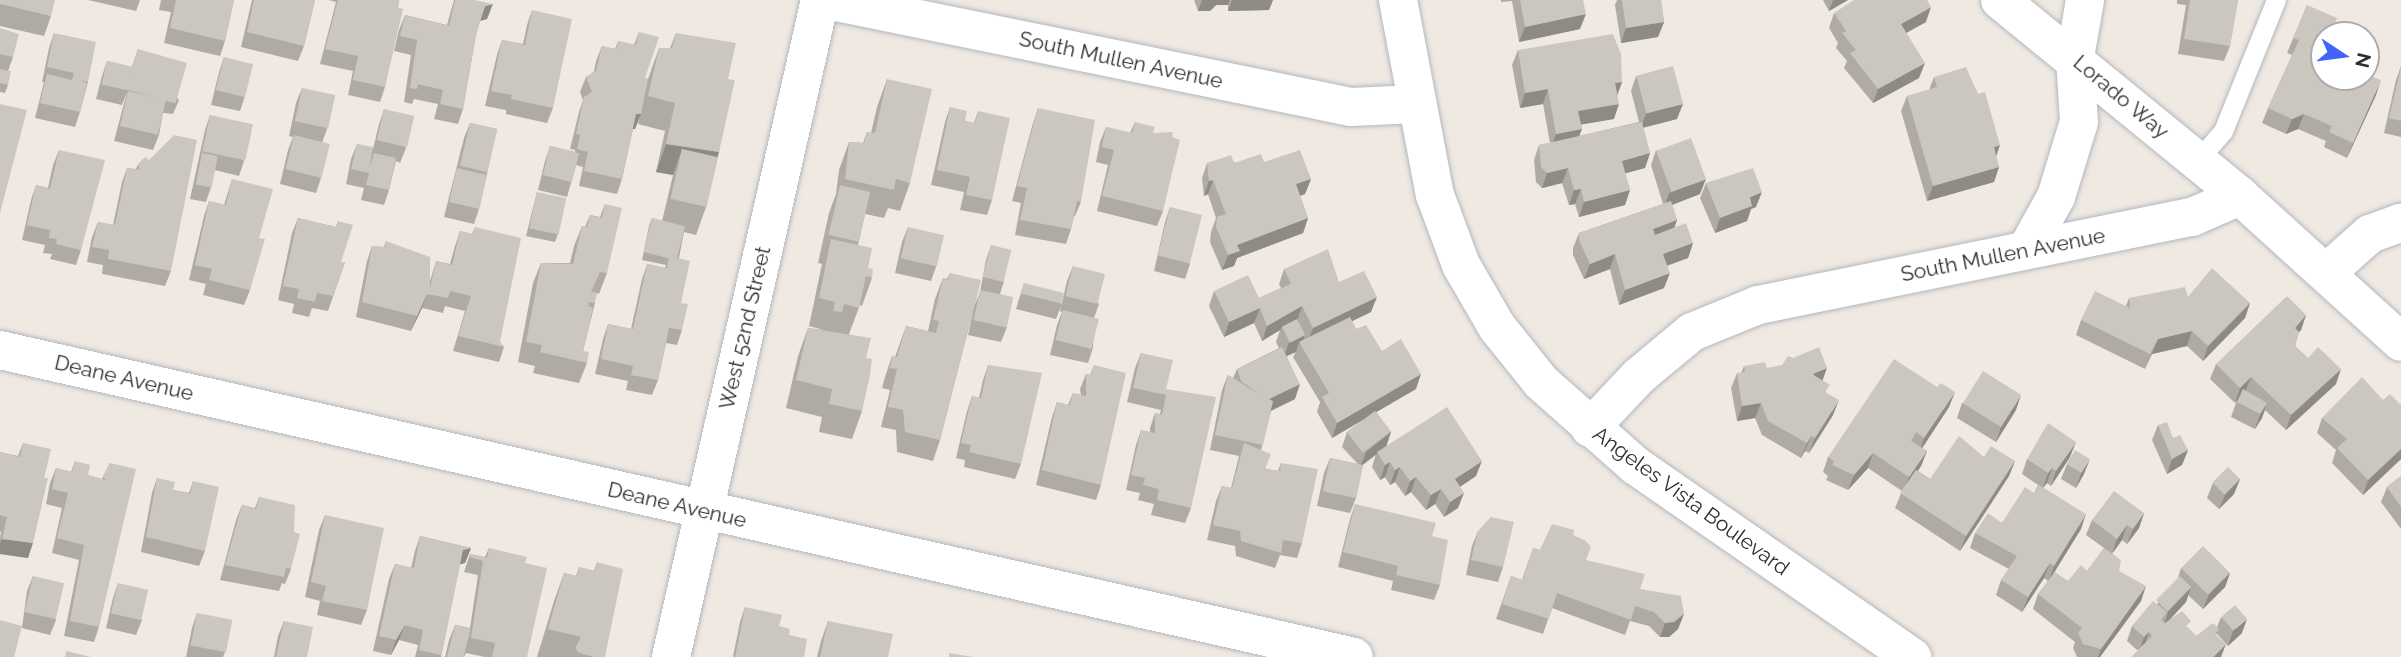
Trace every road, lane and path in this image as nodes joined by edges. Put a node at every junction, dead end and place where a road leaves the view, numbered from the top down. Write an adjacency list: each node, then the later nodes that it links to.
1 (820, 0): 17 (street, West 52nd Street)
2 (826, 0): 8 (street, South Mullen Avenue)
3 (1398, 0): 8 (street, Angeles Vista Boulevard)
4 (2000, 0): 7 (street, Lorado Way)
5 (2085, 0): 7 (street)
6 (2276, 0): 9 (lane)
7 (2075, 57): 9 (street, Lorado Way); 12 (street)
8 (1417, 104): 16 (street, Angeles Vista Boulevard)
9 (2197, 161): 10 (street, Lorado Way)
10 (2240, 196): 12 (street, South Mullen Avenue); 13 (street)
11 (2401, 223): 13 (street)
12 (2027, 249): 16 (street, South Mullen Avenue)
13 (2326, 273): 14 (street)
14 (2401, 342)
15 (0, 350): 17 (street, Deane Avenue)
16 (1590, 428): 18 (street, Angeles Vista Boulevard)
17 (704, 511): 19 (street, West 52nd Street); 20 (street, Deane Avenue)
18 (1895, 653)
19 (671, 657)
20 (1354, 657)

